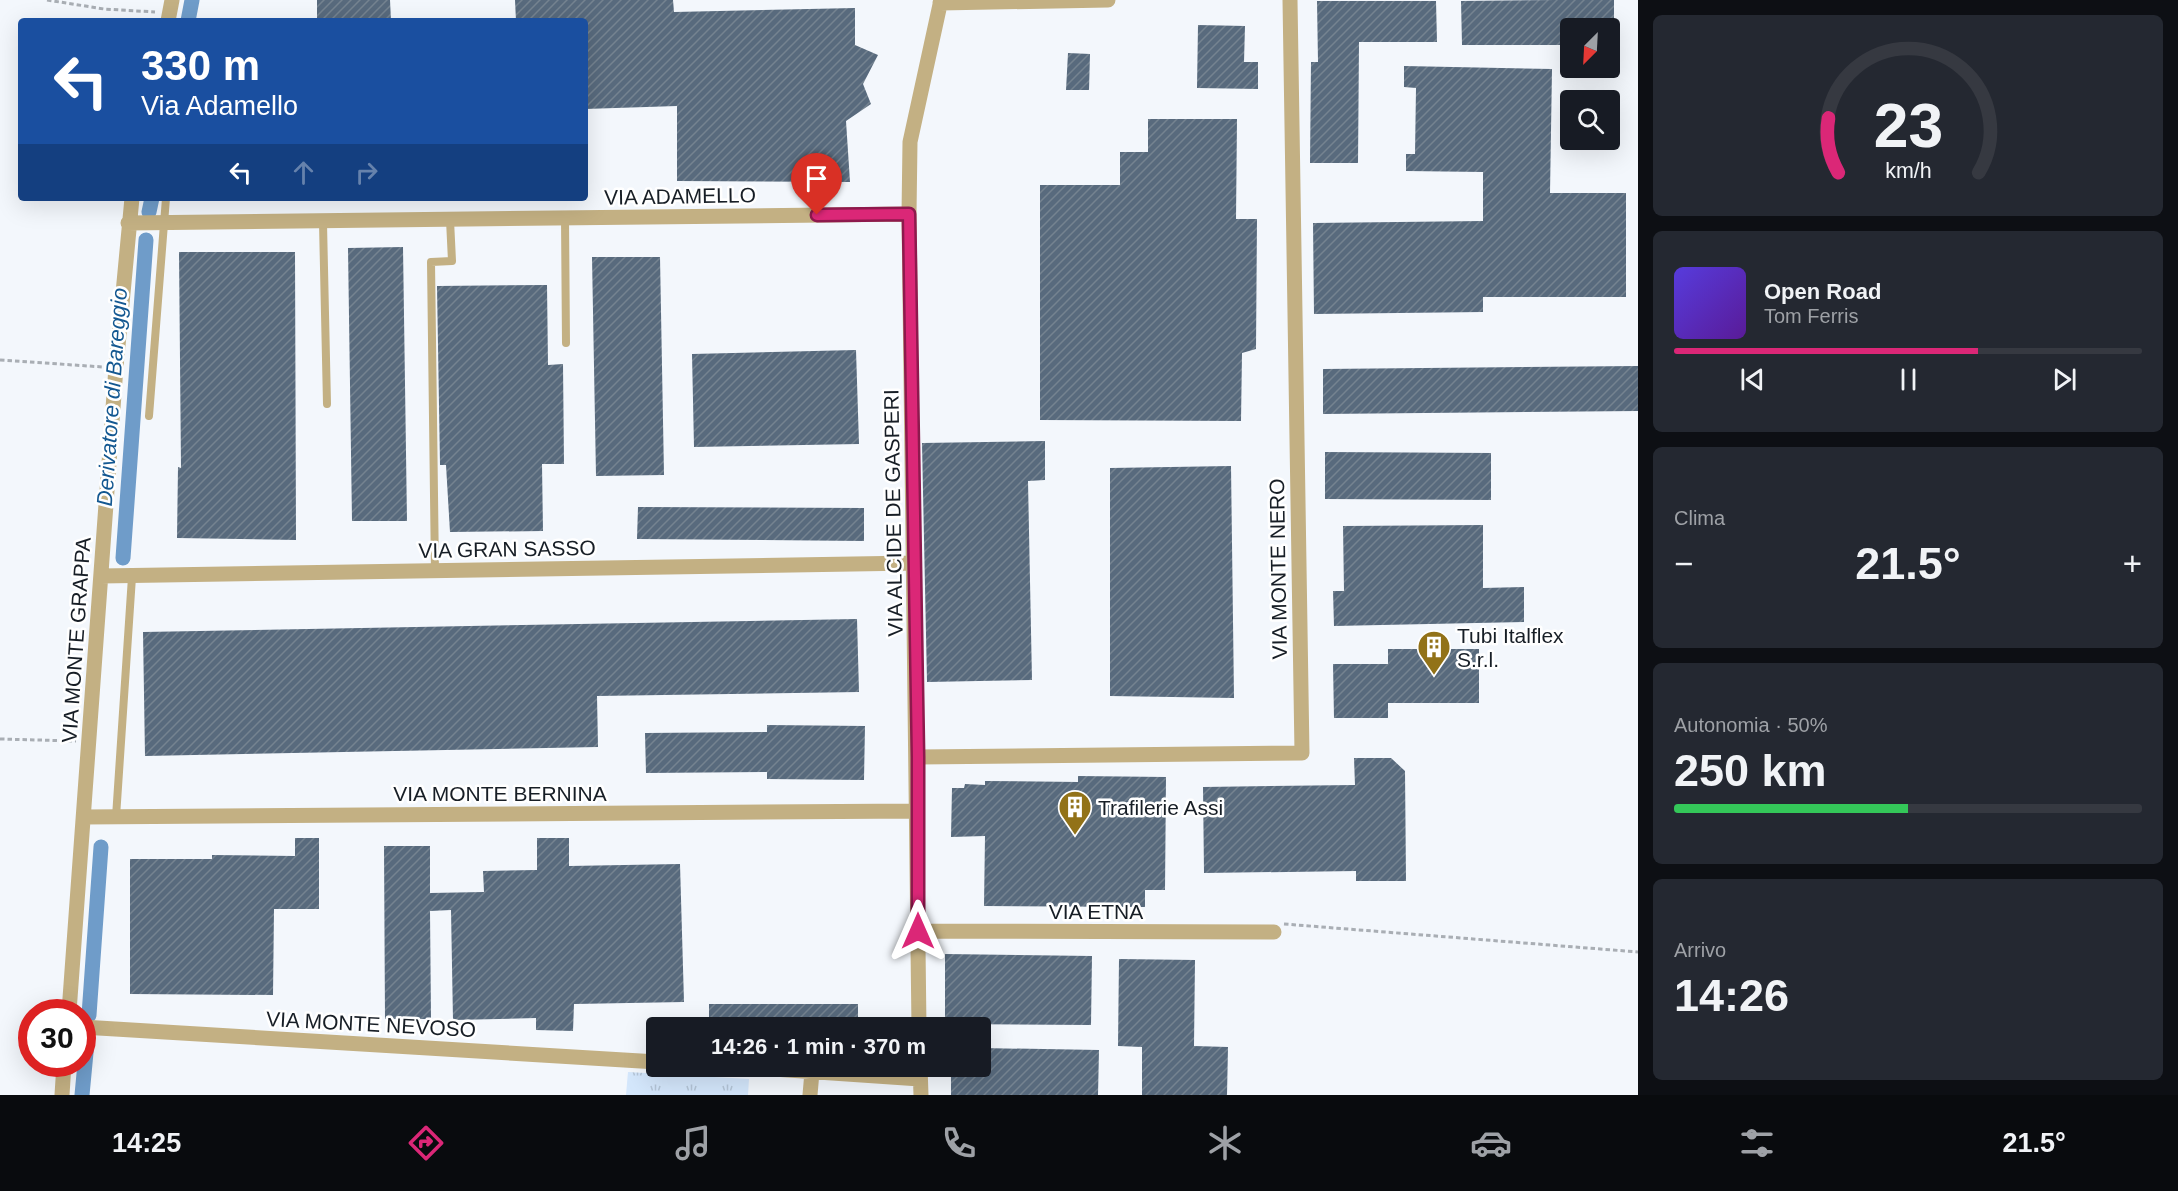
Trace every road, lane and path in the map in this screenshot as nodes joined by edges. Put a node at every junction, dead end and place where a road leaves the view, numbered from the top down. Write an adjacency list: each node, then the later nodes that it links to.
1 (47, 0): 5 (path)
2 (1108, 0): 4 (street)
3 (1290, 0): 25 (street, VIA MONTE NERO)
4 (940, 2): 8 (street, VIA ALCIDE DE GASPERI)
5 (170, 12)
6 (132, 201): 11 (street, VIA MONTE GRAPPA)
7 (165, 201): 13 (lane)
8 (909, 214): 9 (street, VIA ADAMELLO); 19 (street, VIA ALCIDE DE GASPERI)
9 (565, 219): 10 (street, VIA ADAMELLO); 14 (lane)
10 (450, 220): 12 (street, VIA ADAMELLO); 20 (lane)
11 (128, 223): 13 (street, VIA ADAMELLO); 16 (street, VIA MONTE GRAPPA)
12 (323, 223): 13 (street, VIA ADAMELLO); 17 (lane)
13 (153, 225): 18 (lane)
14 (566, 343)
15 (0, 360): 16 (path)
16 (116, 367): 21 (street, VIA MONTE GRAPPA)
17 (327, 404)
18 (149, 416)
19 (914, 563): 20 (street, VIA GRAN SASSO); 25 (street, VIA ALCIDE DE GASPERI)
20 (435, 572): 22 (street, VIA GRAN SASSO)
21 (102, 576): 22 (street, VIA GRAN SASSO); 24 (street, VIA MONTE GRAPPA)
22 (132, 577): 28 (lane)
23 (0, 739): 24 (path)
24 (90, 741): 27 (street, VIA MONTE GRAPPA)
25 (918, 757): 26 (street, VIA ALCIDE DE GASPERI)
26 (917, 811): 28 (street, VIA MONTE BERNINA); 29 (street, VIA ALCIDE DE GASPERI)
27 (84, 817): 28 (street, VIA MONTE BERNINA); 32 (street, VIA MONTE GRAPPA)
28 (116, 817)
29 (918, 931): 30 (street, VIA ETNA); 33 (street, VIA ALCIDE DE GASPERI)
30 (1274, 932): 31 (path)
31 (1638, 952)
32 (70, 999)
33 (920, 1017)
34 (96, 1028): 35 (street, VIA MONTE NEVOSO)
35 (646, 1061)
36 (63, 1077): 39 (street)
37 (812, 1077): 40 (street)
38 (920, 1077): 41 (street)
39 (62, 1095)
40 (810, 1095)
41 (921, 1095)

